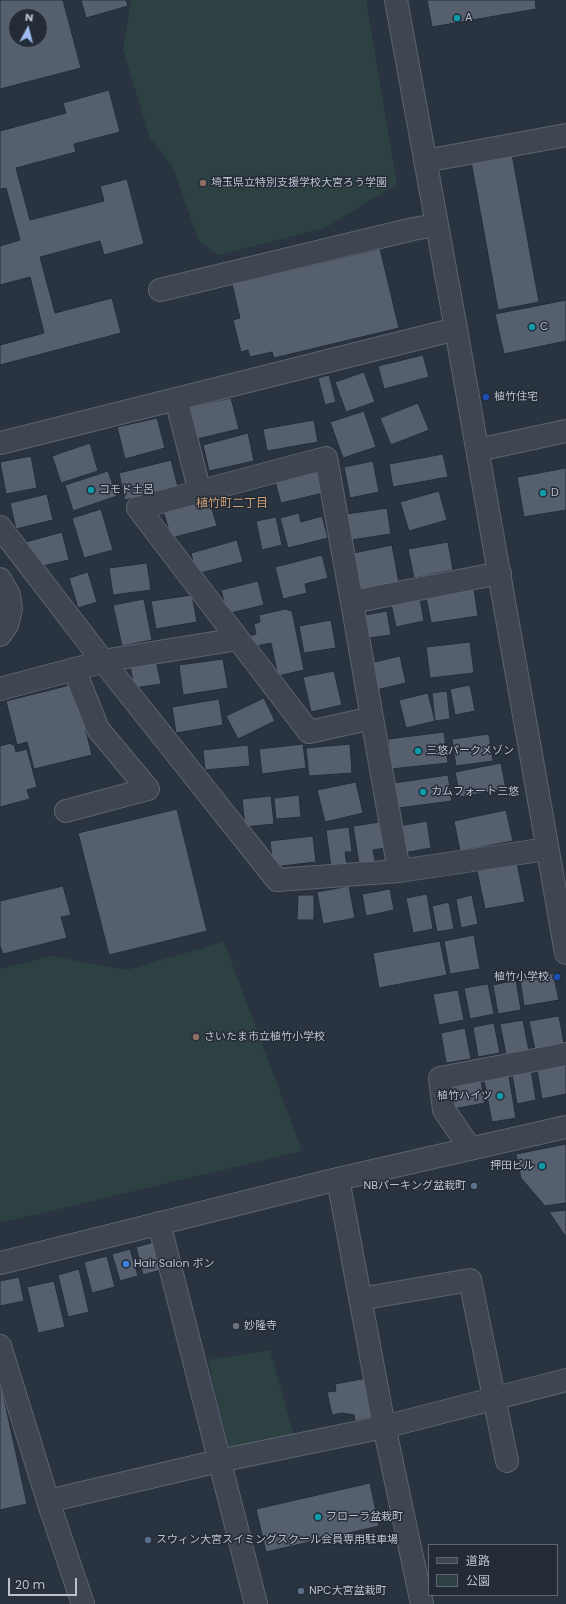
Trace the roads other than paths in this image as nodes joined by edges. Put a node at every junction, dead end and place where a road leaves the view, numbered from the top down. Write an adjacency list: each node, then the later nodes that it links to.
1 (396, 0): 3 (street)
2 (566, 135): 3 (street)
3 (425, 161): 4 (street)
4 (437, 225): 5 (street); 6 (street)
5 (160, 290)
6 (456, 329): 7 (street); 10 (street)
7 (176, 399): 9 (street); 11 (street)
8 (566, 431): 10 (street)
9 (0, 443)
10 (478, 450): 13 (street)
11 (200, 492): 15 (street); 17 (street)
12 (0, 527): 18 (street)
13 (500, 573): 15 (street); 23 (street)
14 (0, 579): 16 (street)
15 (352, 602): 21 (street)
16 (0, 635)
17 (238, 639): 18 (street); 21 (street)
18 (103, 661): 19 (street); 24 (street)
19 (74, 669): 20 (street); 22 (street)
20 (0, 689)
21 (372, 718): 24 (street)
22 (66, 811)
23 (547, 849): 24 (street); 25 (street)
24 (399, 871)
25 (566, 953)
26 (566, 1054): 28 (street)
27 (566, 1127): 28 (street)
28 (470, 1148): 29 (street)
29 (338, 1179): 30 (street); 32 (street)
30 (160, 1223): 31 (street); 37 (street)
31 (0, 1262)
32 (360, 1299): 35 (street); 36 (street)
33 (0, 1346): 39 (street)
34 (566, 1380): 35 (street)
35 (495, 1398): 36 (street); 38 (street)
36 (384, 1427): 37 (street); 42 (street)
37 (219, 1461): 39 (street); 41 (street)
38 (508, 1461)
39 (48, 1500): 40 (street)
40 (83, 1604)
41 (256, 1604)
42 (422, 1604)

